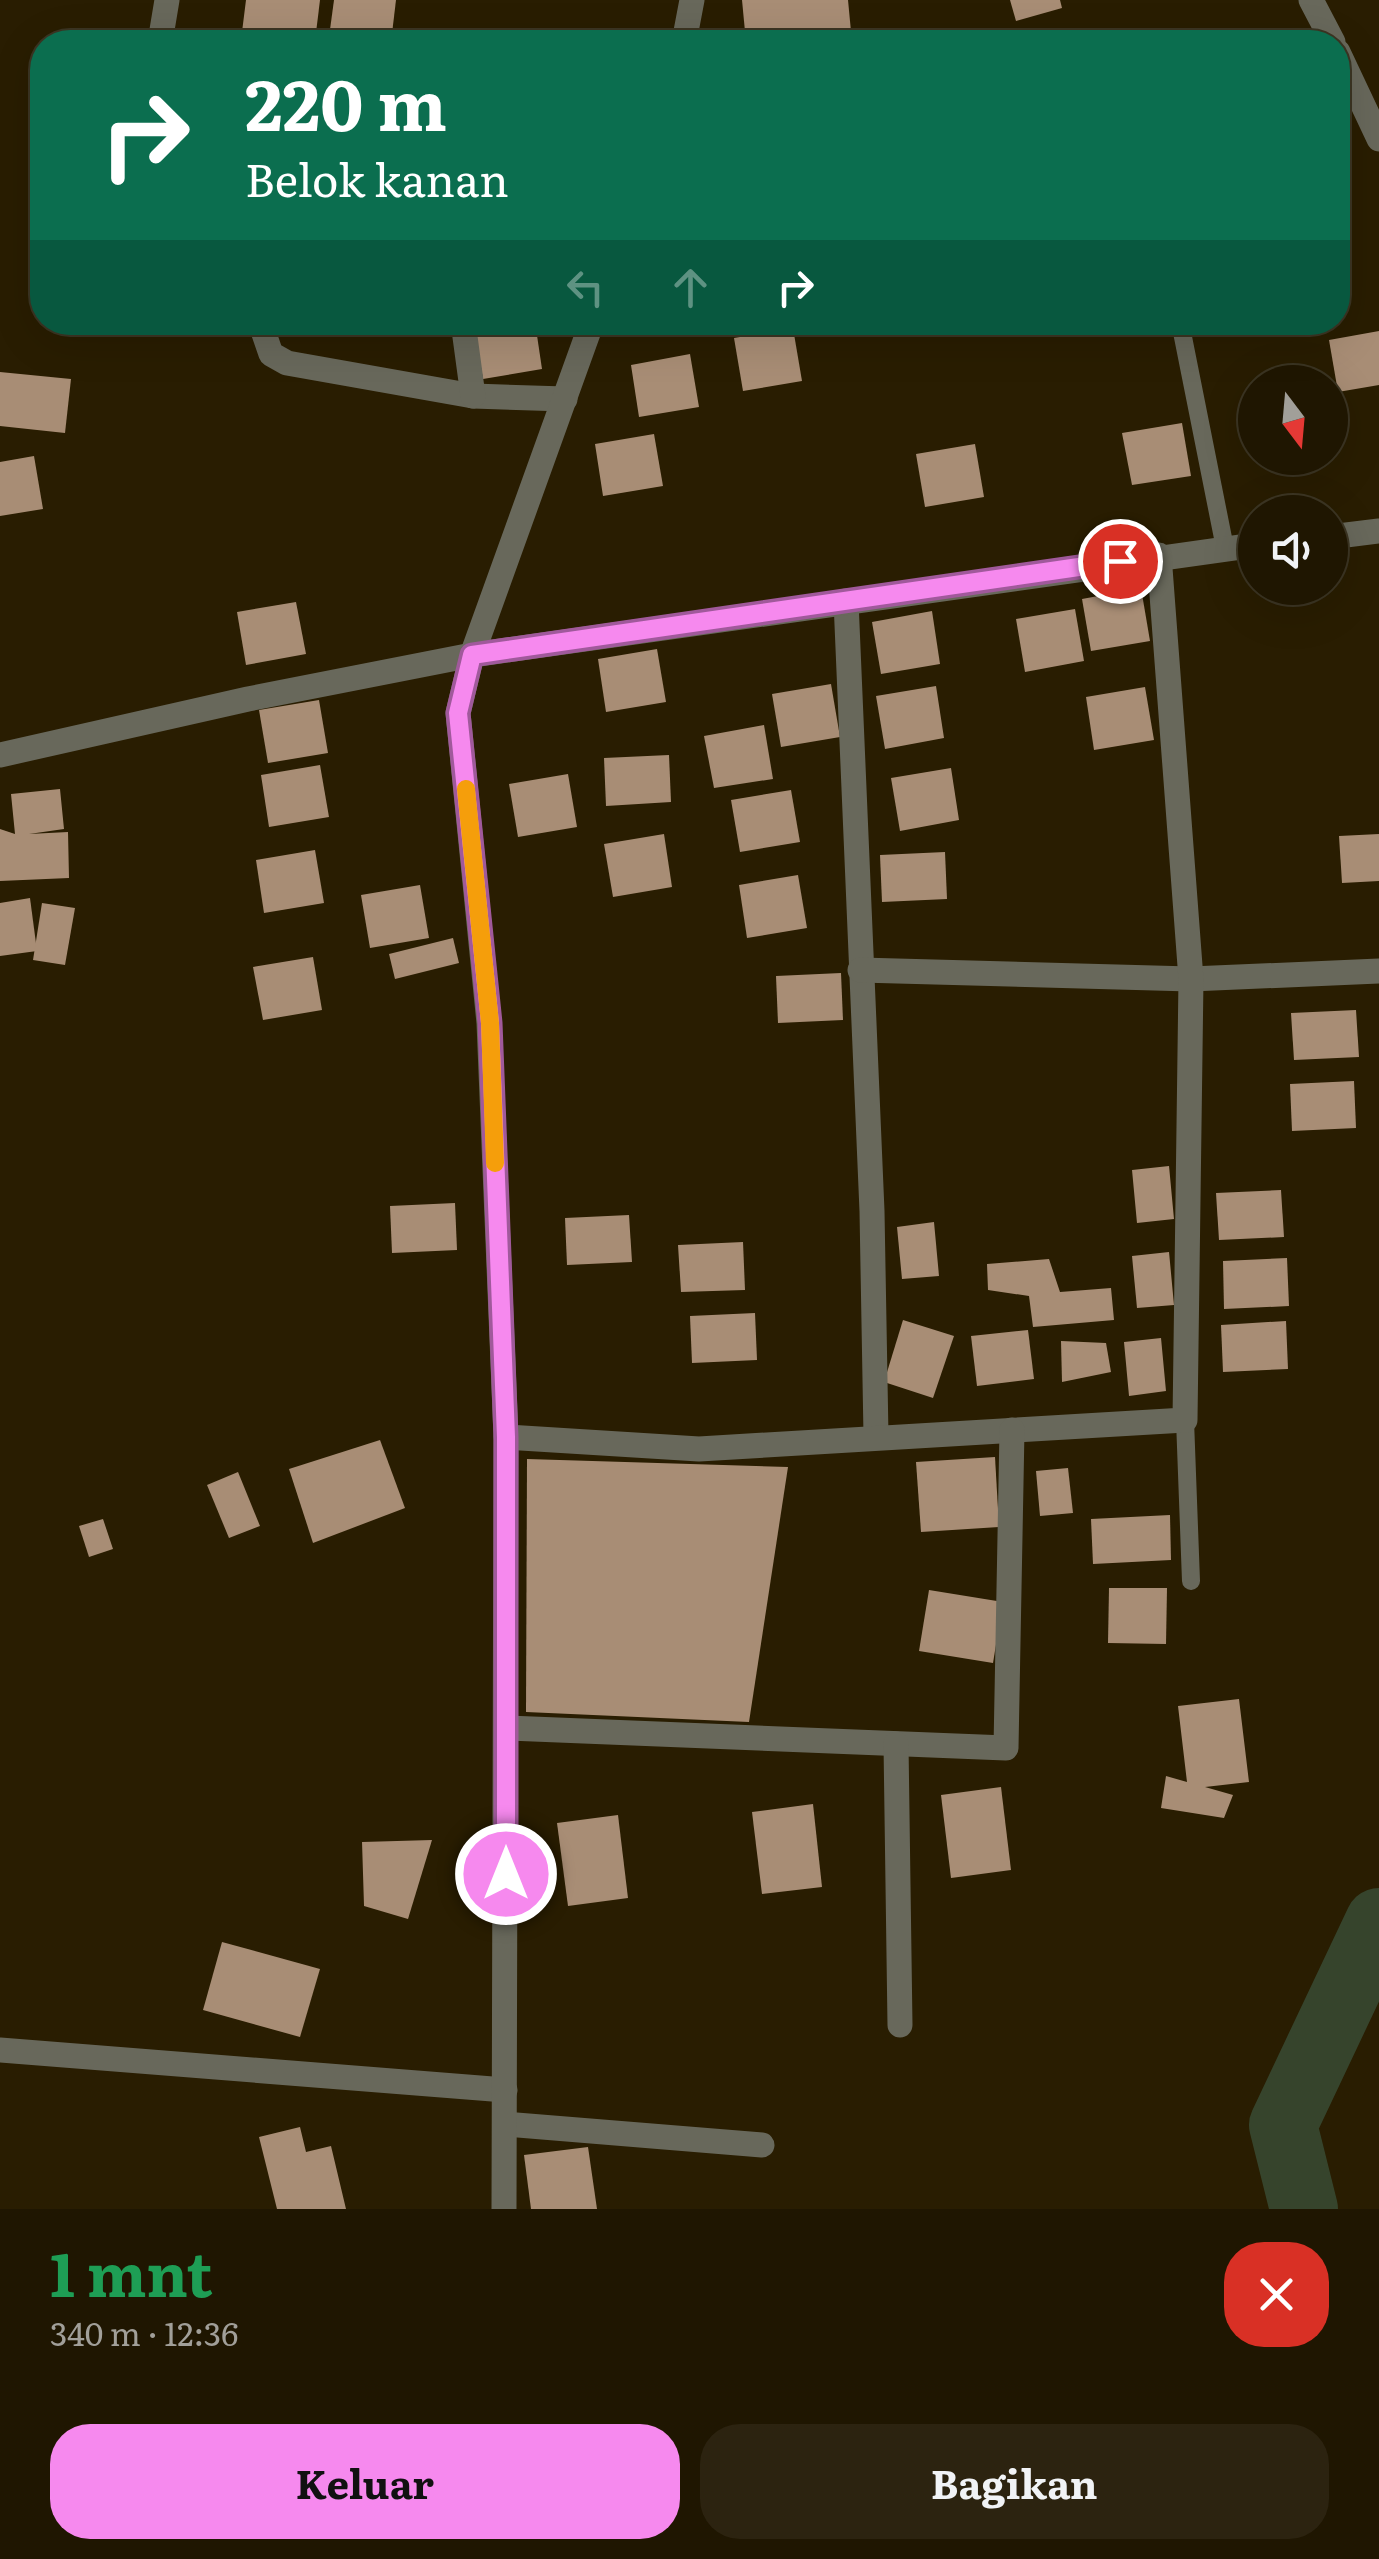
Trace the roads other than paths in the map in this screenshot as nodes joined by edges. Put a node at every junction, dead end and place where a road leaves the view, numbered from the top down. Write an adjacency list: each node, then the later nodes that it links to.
1 (168, 0): 4 (street)
2 (692, 0): 5 (street)
3 (1310, 0): 6 (street)
4 (162, 30)
5 (686, 30)
6 (1326, 30)
7 (1350, 77): 8 (street)
8 (1379, 139)
9 (264, 335): 13 (street)
10 (465, 335): 13 (street)
11 (587, 335): 14 (street)
12 (1183, 335): 18 (lane)
13 (473, 396): 14 (street)
14 (564, 399): 21 (street)
15 (1379, 532): 16 (street)
16 (1348, 535)
17 (1238, 547): 18 (street)
18 (1225, 548): 19 (street)
19 (1159, 555): 20 (street); 25 (street)
20 (846, 601): 21 (street); 23 (street)
21 (472, 655): 22 (street); 29 (street)
22 (0, 755)
23 (860, 970): 25 (street); 28 (street)
24 (1379, 971): 25 (street)
25 (1190, 979): 26 (street)
26 (1185, 1420): 27 (street); 30 (lane)
27 (1012, 1430): 28 (street); 32 (street)
28 (876, 1436): 29 (street)
29 (506, 1437): 31 (street)
30 (1191, 1581)
31 (506, 1728): 32 (street); 35 (street)
32 (896, 1744): 33 (street)
33 (900, 2024)
34 (0, 2050): 35 (street)
35 (505, 2090): 36 (street)
36 (505, 2124): 37 (street); 38 (street)
37 (762, 2146)
38 (504, 2209)

